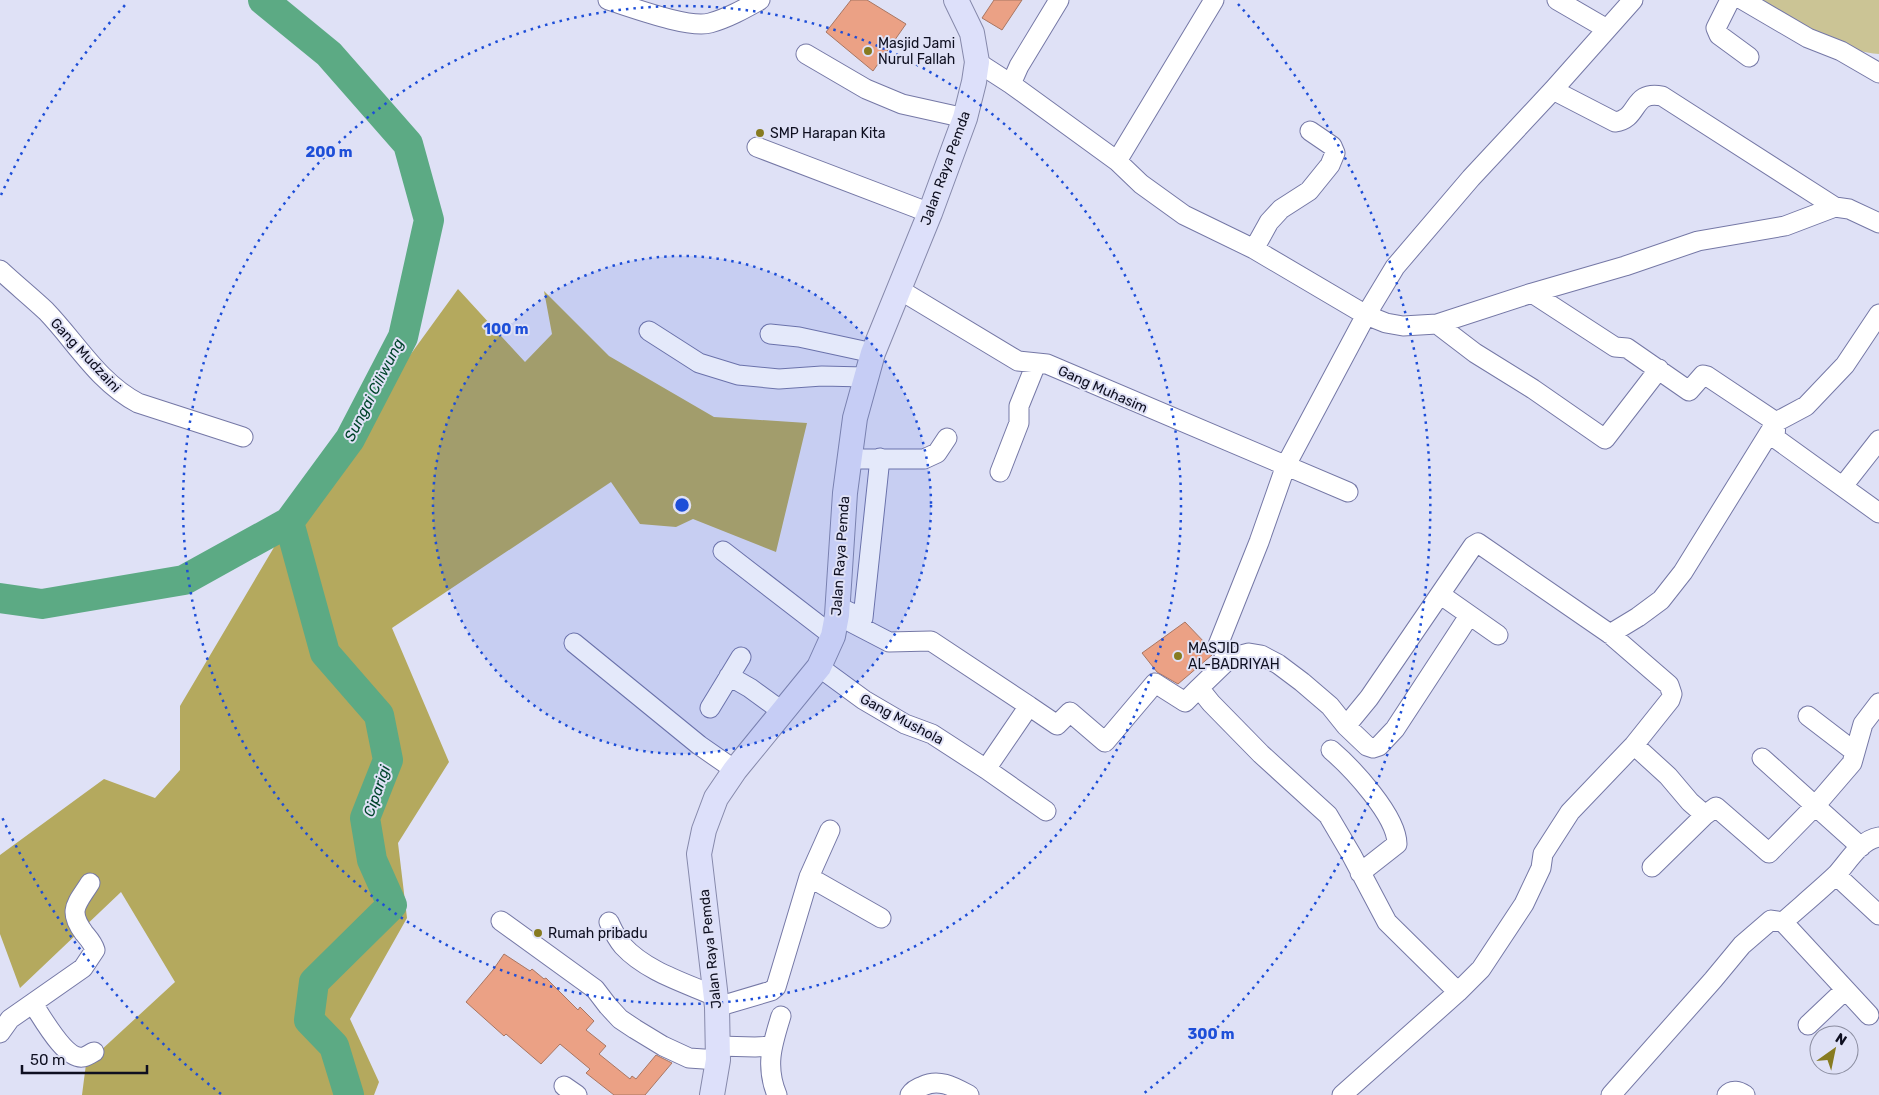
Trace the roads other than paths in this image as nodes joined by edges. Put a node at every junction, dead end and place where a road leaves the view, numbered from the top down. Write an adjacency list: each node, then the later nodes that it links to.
1 (608, 0): 2 (street)
2 (760, 0)
3 (956, 0): 13 (main road, Jalan Raya Pemda)
4 (1059, 0): 15 (street)
5 (1214, 0): 20 (street)
6 (1557, 0): 10 (street)
7 (1633, 0): 10 (street)
8 (1730, 0): 12 (street)
9 (1743, 0): 14 (street)
10 (1607, 29): 16 (street)
11 (806, 54): 17 (street)
12 (1749, 57)
13 (977, 62): 15 (street); 17 (main road, Jalan Raya Pemda)
14 (1879, 73)
15 (1011, 84): 20 (street)
16 (1553, 90): 21 (street); 29 (street)
17 (965, 118): 22 (main road, Jalan Raya Pemda)
18 (1310, 131): 24 (street)
19 (757, 147): 22 (street)
20 (1117, 162): 24 (street)
21 (1835, 207): 23 (street); 27 (street)
22 (930, 212): 26 (main road, Jalan Raya Pemda)
23 (1879, 224)
24 (1254, 249): 29 (street)
25 (0, 270): 38 (street, Gang Mudzaini)
26 (900, 290): 33 (main road, Jalan Raya Pemda); 34 (street, Gang Muhasim)
27 (1532, 293): 30 (street); 35 (street)
28 (1879, 314): 37 (street)
29 (1366, 315): 30 (street); 43 (street)
30 (1437, 324): 35 (street)
31 (649, 331): 36 (street)
32 (770, 334): 33 (street)
33 (873, 353): 36 (main road, Jalan Raya Pemda)
34 (1036, 364): 43 (street, Gang Muhasim); 44 (street)
35 (1659, 370): 37 (street)
36 (865, 377): 42 (main road, Jalan Raya Pemda)
37 (1776, 422): 45 (street); 52 (street)
38 (243, 437)
39 (947, 438): 41 (street)
40 (1879, 440): 45 (street)
41 (880, 458): 42 (street); 50 (street)
42 (850, 459): 50 (main road, Jalan Raya Pemda)
43 (1286, 465): 46 (street, Gang Muhasim); 56 (street)
44 (1000, 472)
45 (1843, 486): 47 (street)
46 (1348, 492)
47 (1879, 513)
48 (723, 551): 50 (street)
49 (1441, 595): 52 (street); 53 (street); 65 (street)
50 (836, 619): 57 (main road, Jalan Raya Pemda); 61 (street)
51 (1466, 619): 65 (street)
52 (1610, 634): 66 (street)
53 (1498, 635)
54 (574, 642): 71 (street)
55 (741, 657): 58 (street)
56 (1230, 658): 59 (street); 65 (street)
57 (819, 667): 63 (main road, Jalan Raya Pemda); 70 (street, Gang Mushola)
58 (729, 676): 62 (street); 63 (street)
59 (1199, 688): 61 (street); 79 (street)
60 (1879, 703): 68 (street)
61 (1029, 706): 70 (street)
62 (710, 708)
63 (783, 712): 71 (main road, Jalan Raya Pemda)
64 (1808, 716): 68 (street)
65 (1346, 726)
66 (1634, 744): 74 (street); 89 (street)
67 (1331, 750): 79 (street)
68 (1855, 752): 72 (street)
69 (1762, 758): 72 (street)
70 (986, 769): 73 (street, Gang Mushola)
71 (735, 770): 90 (main road, Jalan Raya Pemda)
72 (1815, 806): 74 (street); 77 (street)
73 (1046, 811)
74 (1705, 815): 78 (street)
75 (830, 830): 81 (street)
76 (1879, 837): 77 (street)
77 (1861, 846): 80 (street)
78 (1652, 867)
79 (1360, 873): 89 (street)
80 (1836, 875): 83 (street); 87 (street)
81 (809, 877): 84 (street); 90 (street)
82 (90, 883): 91 (street)
83 (1879, 915)
84 (882, 918)
85 (501, 921): 98 (street)
86 (609, 922): 90 (street)
87 (1783, 922): 88 (street); 104 (street)
88 (1845, 990): 92 (street); 95 (street)
89 (1458, 992): 103 (street)
90 (717, 1002): 98 (main road, Jalan Raya Pemda)
91 (34, 1004): 94 (street); 97 (street)
92 (1869, 1015)
93 (781, 1016): 96 (street)
94 (3, 1022)
95 (1808, 1025)
96 (772, 1046): 98 (street); 100 (street)
97 (94, 1052)
98 (718, 1053): 99 (main road, Jalan Raya Pemda)
99 (712, 1095)
100 (777, 1095)
101 (910, 1095): 102 (street)
102 (968, 1095)
103 (1342, 1095)
104 (1611, 1095)
105 (1727, 1095): 106 (street)
106 (1745, 1095)

